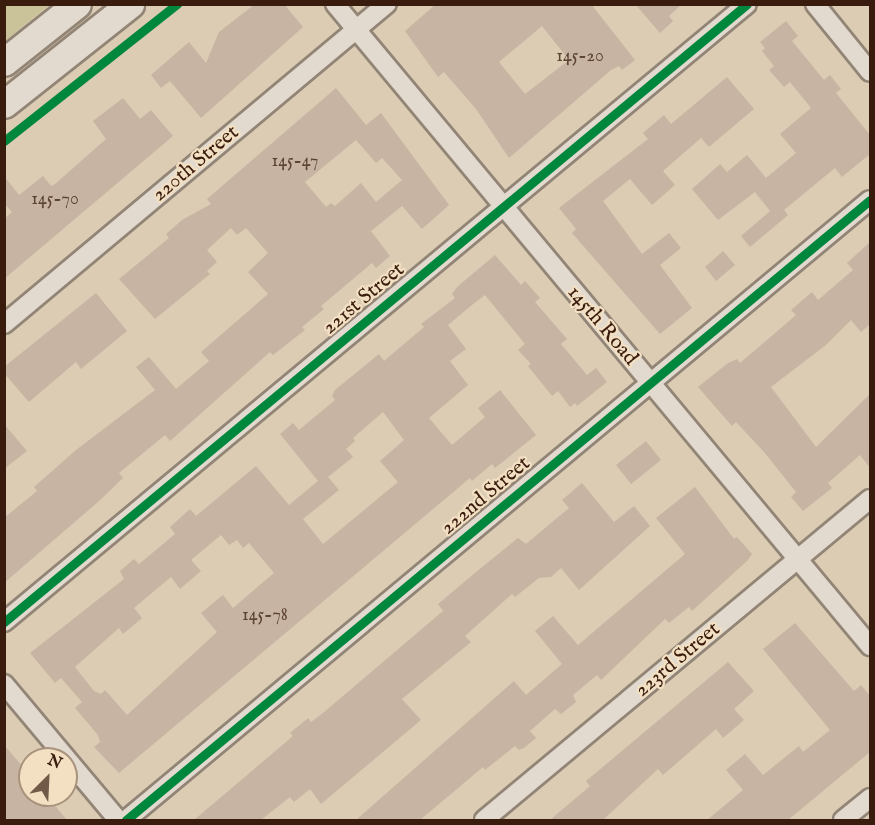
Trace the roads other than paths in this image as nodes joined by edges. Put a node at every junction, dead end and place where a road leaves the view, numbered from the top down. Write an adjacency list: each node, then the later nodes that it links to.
1 (77, 4): 8 (street)
2 (130, 4): 10 (street)
3 (335, 4): 7 (street, 145th Road)
4 (387, 4): 7 (street, 220th Street)
5 (747, 4): 12 (street, 221st Street)
6 (814, 4): 9 (street)
7 (356, 31): 12 (street, 145th Road); 13 (street, 220th Street)
8 (4, 62)
9 (870, 72)
10 (4, 104)
11 (870, 200): 14 (street, 222nd Street)
12 (503, 207): 14 (street, 145th Road); 17 (street, 221st Street)
13 (4, 324)
14 (650, 383): 16 (street, 145th Road); 22 (street, 222nd Street)
15 (870, 499): 16 (street, 223rd Street)
16 (798, 560): 18 (street, 145th Road); 23 (street, 223rd Street)
17 (4, 622)
18 (870, 646)
19 (4, 684): 21 (street)
20 (870, 798): 24 (street)
21 (118, 820)
22 (126, 820)
23 (484, 820)
24 (843, 820)

